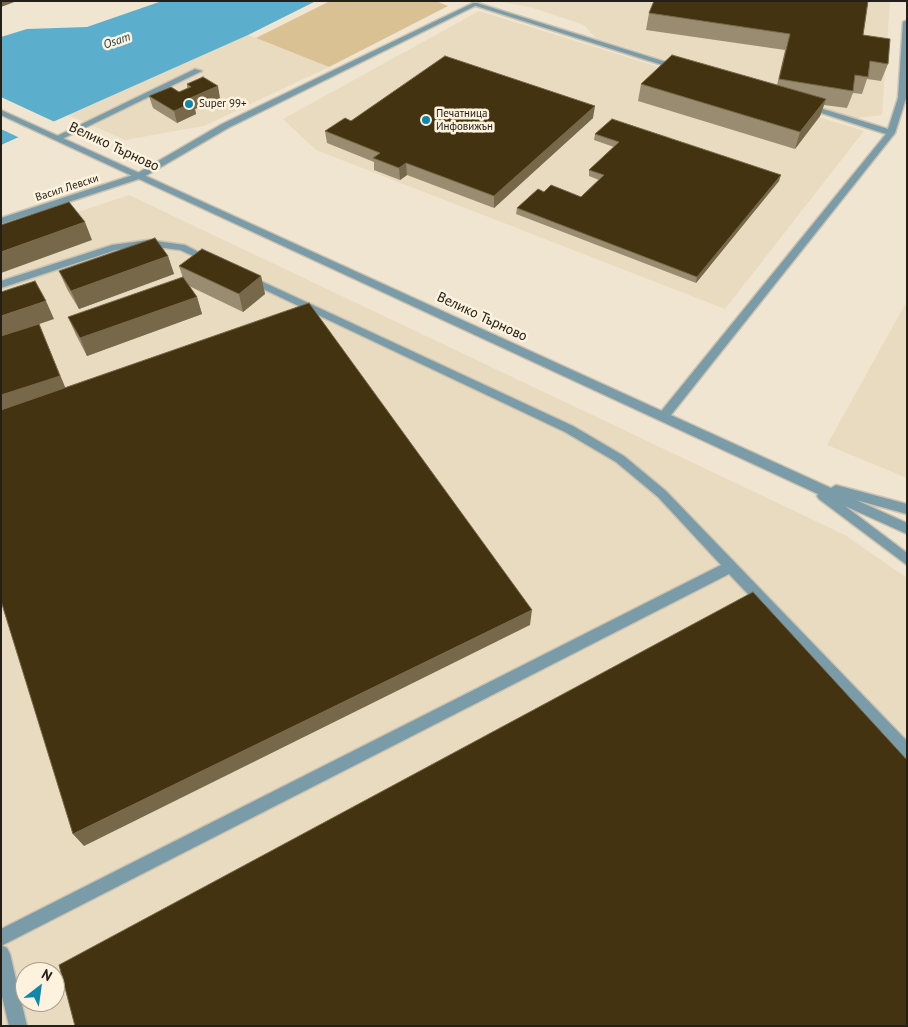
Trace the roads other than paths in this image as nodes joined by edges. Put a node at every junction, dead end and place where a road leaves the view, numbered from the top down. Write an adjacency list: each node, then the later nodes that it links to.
1 (478, 3): 3 (street); 9 (street, Васил Левски)
2 (907, 22): 7 (street)
3 (683, 69)
4 (198, 71): 8 (street)
5 (797, 104): 7 (street)
6 (1, 112): 8 (street, Велико Търново)
7 (892, 133): 14 (street)
8 (57, 138): 9 (street, Велико Търново)
9 (139, 176): 10 (street, Васил Левски); 14 (street, Велико Търново)
10 (1, 221)
11 (218, 264): 13 (street)
12 (236, 272): 19 (street)
13 (1, 285)
14 (663, 417): 15 (street, Велико Търново)
15 (803, 481): 16 (street); 17 (street, Велико Търново); 18 (street)
16 (907, 509)
17 (907, 529)
18 (907, 560)
19 (732, 566): 20 (street); 21 (street)
20 (907, 752)
21 (1, 938)
22 (1, 954): 23 (street)
23 (18, 1026)

